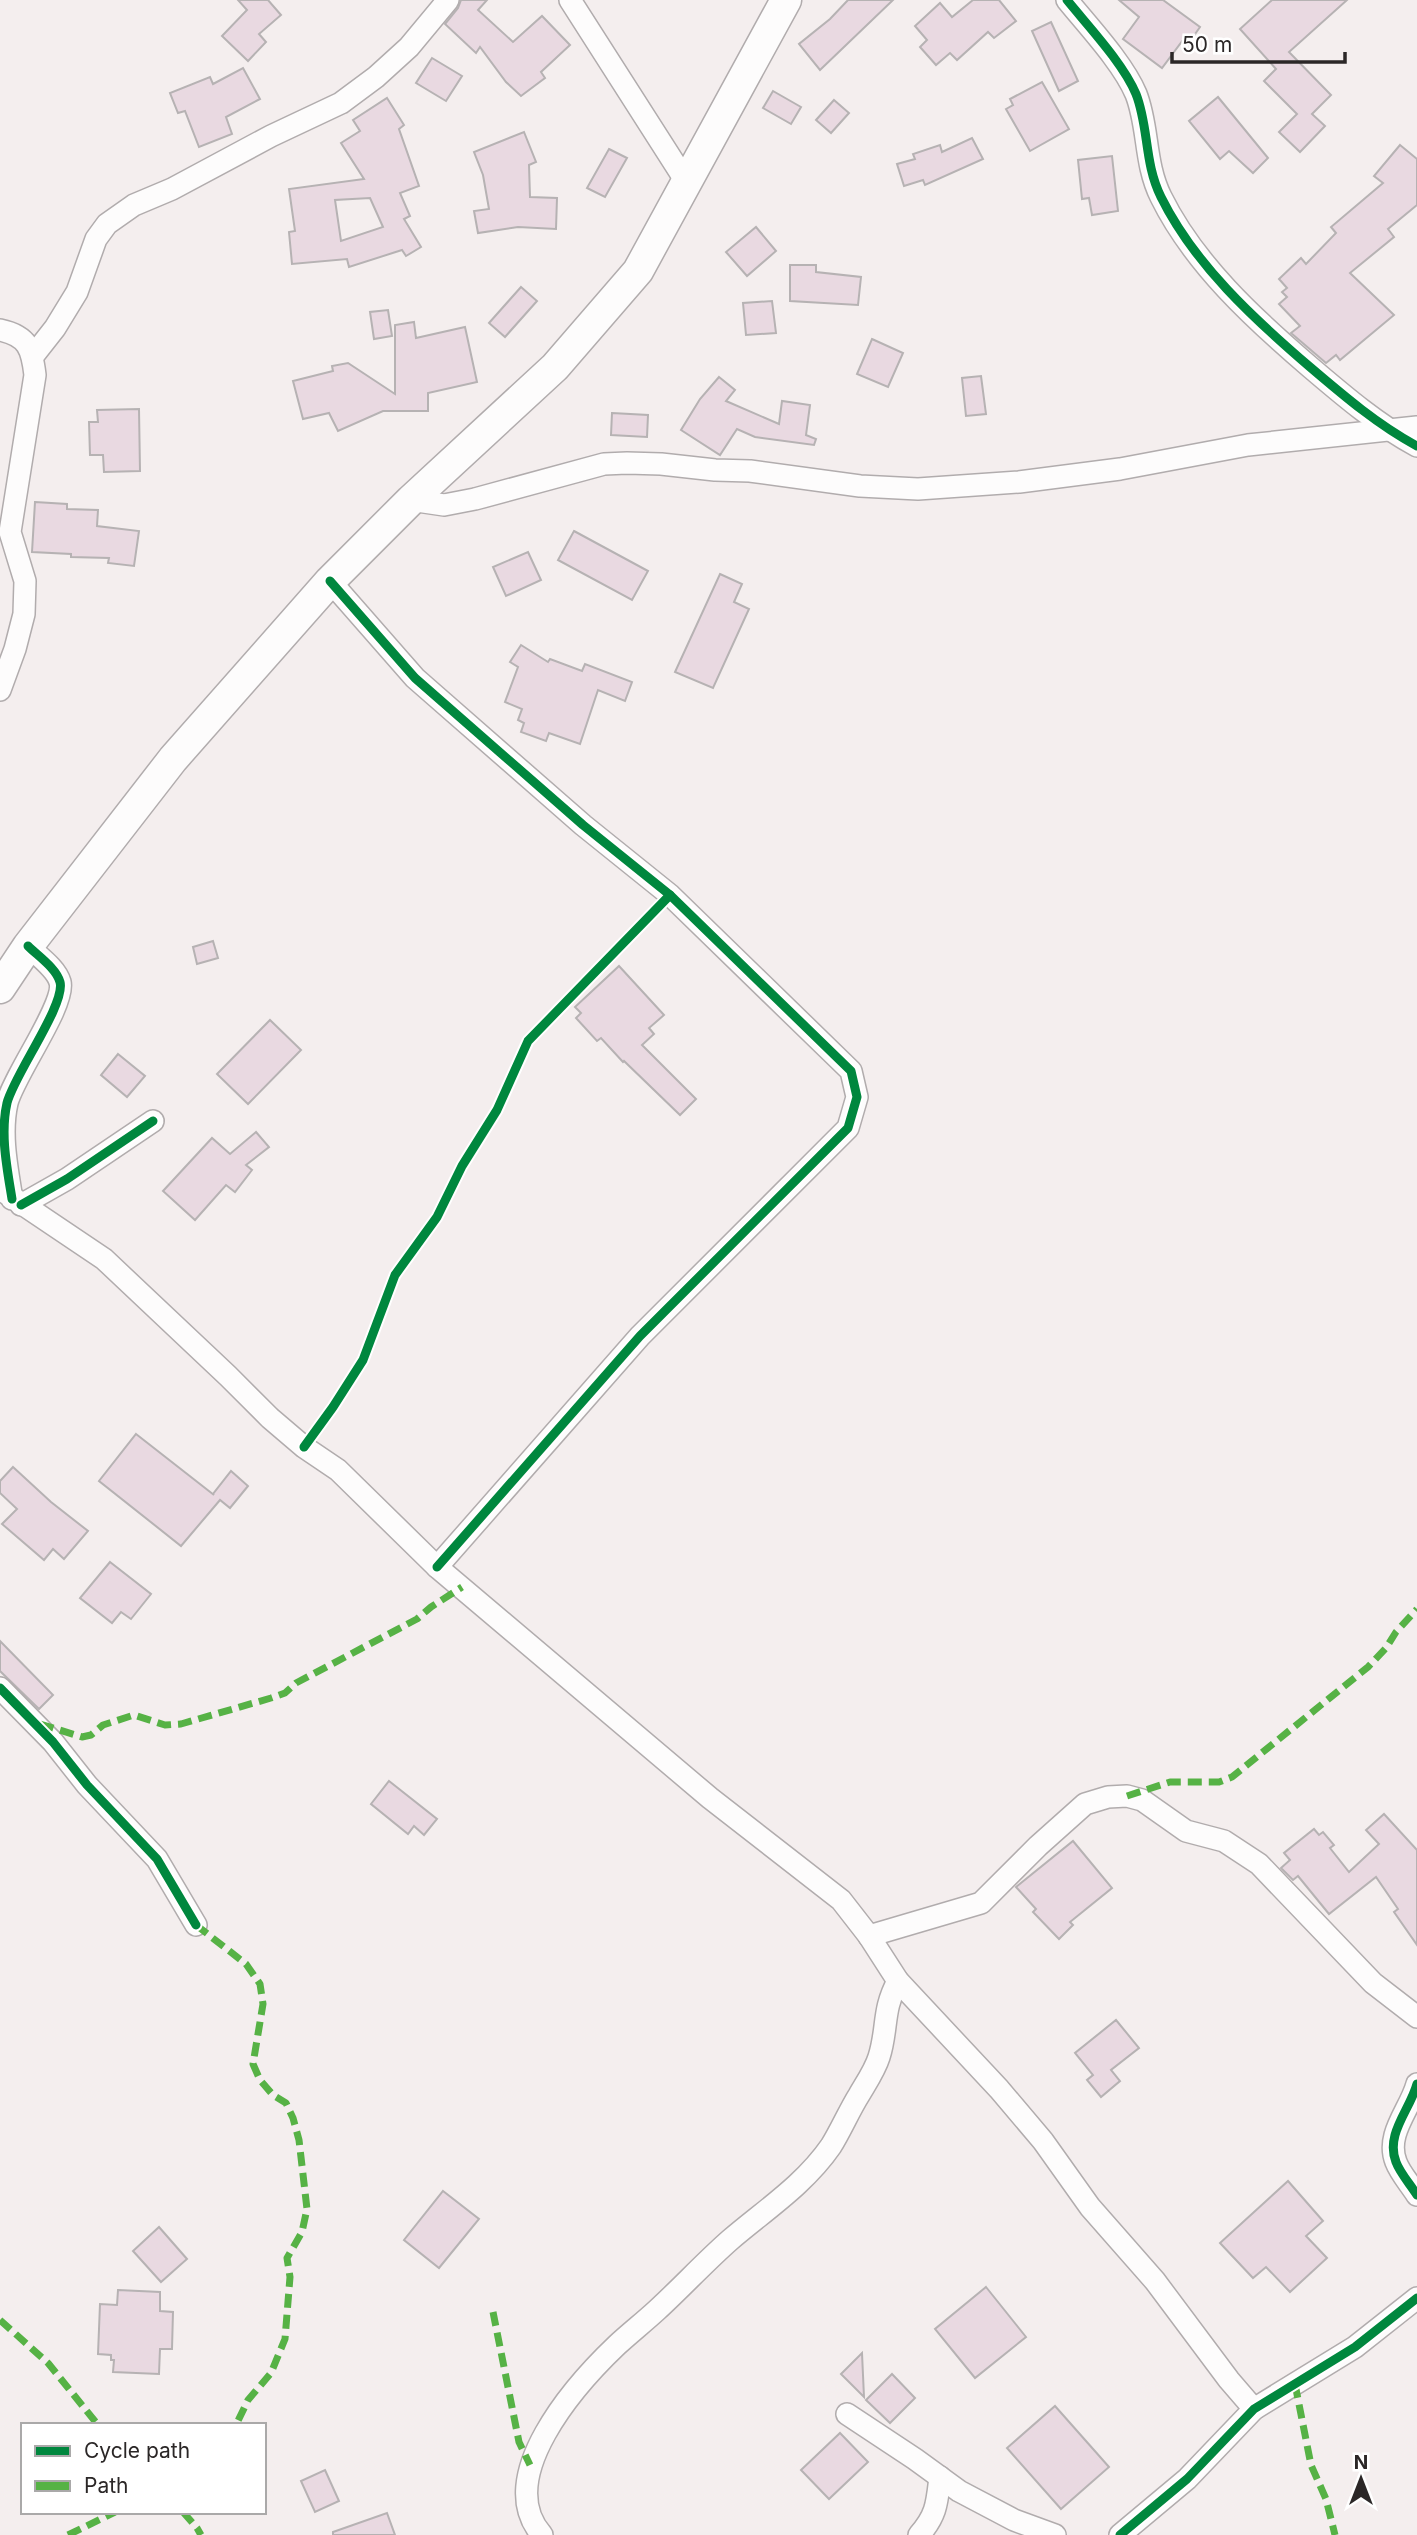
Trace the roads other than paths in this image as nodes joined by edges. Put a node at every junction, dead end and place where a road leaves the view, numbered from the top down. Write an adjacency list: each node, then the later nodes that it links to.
1 (448, 0): 7 (street)
2 (570, 0): 5 (street)
3 (786, 0): 5 (main road)
4 (1067, 0): 9 (street)
5 (687, 183): 11 (main road)
6 (0, 330): 7 (street)
7 (33, 356): 13 (street)
8 (1417, 428): 9 (street)
9 (1388, 430): 10 (street); 11 (street)
10 (1417, 446)
11 (410, 500): 12 (main road)
12 (330, 581): 14 (main road); 18 (street)
13 (0, 690)
14 (28, 946): 15 (main road); 17 (street)
15 (0, 988)
16 (153, 1121): 17 (street)
17 (11, 1198): 18 (street)
18 (437, 1567): 21 (street)
19 (0, 1688): 20 (street)
20 (196, 1925)
21 (869, 1936): 22 (street); 23 (street)
22 (898, 1981): 27 (street); 30 (street)
23 (1417, 2017)
24 (1417, 2084): 25 (street)
25 (1417, 2195)
26 (1417, 2298): 27 (street)
27 (1254, 2409): 33 (street)
28 (847, 2414): 29 (street)
29 (940, 2477): 31 (street); 32 (street)
30 (542, 2535)
31 (919, 2535)
32 (1055, 2535)
33 (1121, 2535)

